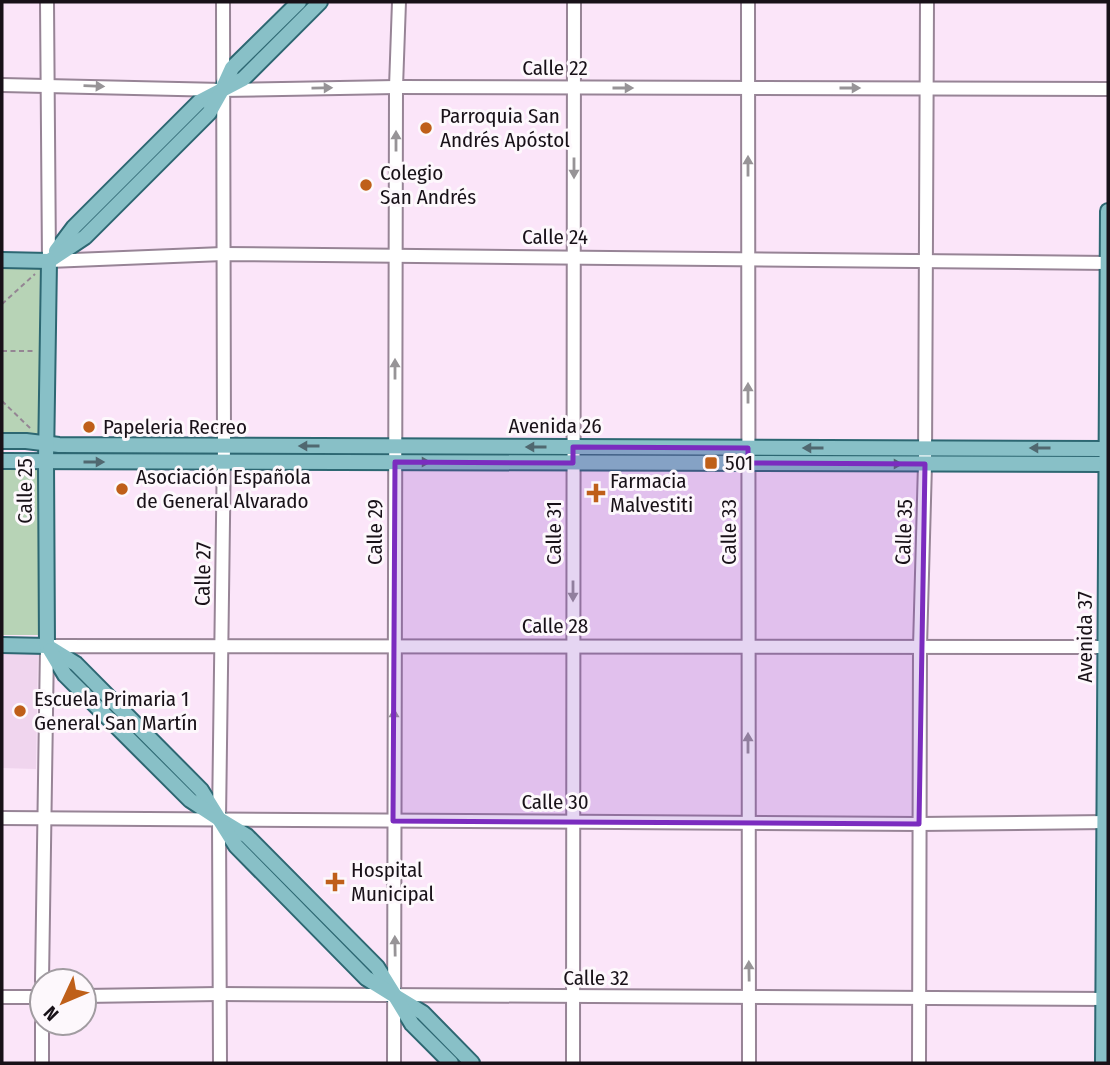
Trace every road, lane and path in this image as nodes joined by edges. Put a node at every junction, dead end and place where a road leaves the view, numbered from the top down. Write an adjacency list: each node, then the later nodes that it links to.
1 (47, 2): 10 (street, Calle 25)
2 (223, 2): 16 (street, Calle 27)
3 (299, 2): 16 (main road)
4 (320, 2): 16 (main road)
5 (399, 2): 11 (street, Calle 29)
6 (574, 2): 12 (street, Calle 31)
7 (748, 2): 13 (street, Calle 33)
8 (927, 2): 14 (street, Calle 35)
9 (2, 85): 10 (street, Calle 22)
10 (48, 85): 16 (street, Calle 22, one-way to 16); 24 (street, Calle 25)
11 (396, 87): 12 (street, Calle 22); 16 (street, Calle 22, one-way to 11); 19 (street, Calle 29, one-way to 11)
12 (574, 88): 13 (street, Calle 22, one-way to 13); 20 (street, Calle 31, one-way to 20)
13 (748, 88): 14 (street, Calle 22, one-way to 14); 22 (street, Calle 33, one-way to 13)
14 (927, 88): 15 (street, Calle 22); 23 (street, Calle 35)
15 (1108, 89)
16 (222, 90): 18 (street, Calle 27); 24 (main road)
17 (1108, 211): 25 (main road, Avenida 37)
18 (223, 254): 19 (street, Calle 24); 24 (street, Calle 24); 32 (street, Calle 27)
19 (395, 257): 20 (street, Calle 24); 33 (street, Calle 29, one-way to 19)
20 (574, 258): 22 (street, Calle 24); 34 (street, Calle 31)
21 (2, 260): 24 (main road, Calle 24)
22 (748, 260): 23 (street, Calle 24); 35 (street, Calle 33, one-way to 22)
23 (925, 260): 25 (street, Calle 24); 36 (street, Calle 35)
24 (49, 261): 26 (path); 28 (main road, Calle 25)
25 (1108, 263): 37 (main road, Avenida 37)
26 (2, 304)
27 (2, 351): 28 (path)
28 (47, 351): 31 (main road, Calle 25)
29 (2, 401): 31 (path)
30 (2, 441): 31 (main road, Avenida 26)
31 (46, 443): 32 (main road, Avenida 26); 39 (main road, Calle 25)
32 (224, 446): 33 (main road, Avenida 26, one-way to 32); 40 (street, Calle 27)
33 (395, 446): 34 (main road, Avenida 26, one-way to 33); 41 (street, Calle 29)
34 (573, 447): 35 (main road, Avenida 26); 42 (street, Calle 31)
35 (748, 448): 36 (main road, Avenida 26, one-way to 35); 43 (street, Calle 33)
36 (925, 448): 37 (main road, Avenida 26, one-way to 36); 44 (street, Calle 35)
37 (1108, 457): 44 (main road, Avenida 26); 52 (main road, Avenida 37)
38 (2, 461): 39 (main road, Avenida 26)
39 (46, 461): 40 (main road, Avenida 26, one-way to 40); 46 (main road, Calle 25)
40 (224, 462): 41 (main road, Avenida 26); 47 (street, Calle 27)
41 (395, 462): 42 (main road, Avenida 26, one-way to 42); 48 (street, Calle 29)
42 (573, 463): 43 (main road, Avenida 26); 49 (street, Calle 31, one-way to 49)
43 (748, 463): 44 (main road, Avenida 26, one-way to 44); 50 (street, Calle 33)
44 (925, 464): 51 (street, Calle 35)
45 (2, 645): 46 (main road, Calle 28)
46 (47, 646): 47 (street, Calle 28); 53 (street, Calle 25); 55 (main road)
47 (221, 646): 48 (street, Calle 28); 55 (street, Calle 27)
48 (394, 646): 49 (street, Calle 28); 56 (street, Calle 29, one-way to 48)
49 (573, 647): 50 (street, Calle 28); 57 (street, Calle 31)
50 (748, 647): 51 (street, Calle 28); 59 (street, Calle 33, one-way to 50)
51 (920, 647): 52 (street, Calle 28); 60 (street, Calle 35)
52 (1107, 647): 58 (main road, Avenida 37)
53 (44, 817): 54 (street, Calle 30); 55 (street, Calle 30); 61 (street, Calle 25)
54 (2, 818)
55 (219, 818): 56 (street, Calle 30); 62 (street, Calle 27); 64 (main road)
56 (393, 821): 57 (street, Calle 30); 64 (street, Calle 29, one-way to 56)
57 (573, 822): 59 (street, Calle 30); 67 (street, Calle 31)
58 (1106, 822): 60 (street, Calle 30); 70 (main road, Avenida 37)
59 (748, 823): 60 (street, Calle 30); 68 (street, Calle 33, one-way to 59)
60 (919, 824): 69 (street, Calle 35)
61 (42, 967)
62 (219, 994): 63 (street, Calle 32); 64 (street, Calle 32); 73 (street, Calle 27)
63 (98, 996)
64 (395, 996): 67 (street, Calle 32); 74 (street, Calle 29); 75 (main road); 76 (main road)
65 (2, 997): 66 (street)
66 (28, 997)
67 (573, 998): 68 (street, Calle 32); 77 (street, Calle 31)
68 (750, 998): 69 (street, Calle 32); 78 (street, Calle 33)
69 (919, 998): 70 (street, Calle 32); 79 (street, Calle 35)
70 (1106, 999): 80 (main road, Avenida 37)
71 (42, 1037): 72 (street)
72 (42, 1063)
73 (220, 1063)
74 (394, 1063)
75 (451, 1063)
76 (472, 1063)
77 (573, 1063)
78 (749, 1063)
79 (919, 1063)
80 (1103, 1063)

